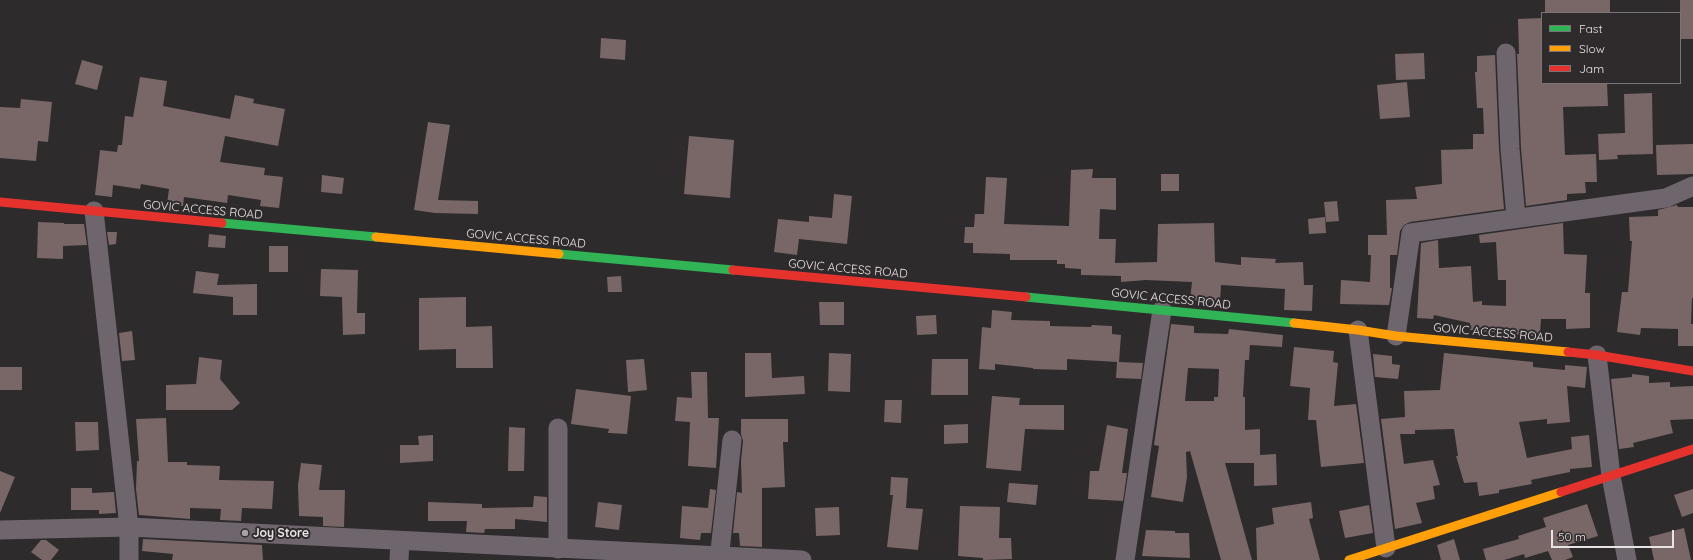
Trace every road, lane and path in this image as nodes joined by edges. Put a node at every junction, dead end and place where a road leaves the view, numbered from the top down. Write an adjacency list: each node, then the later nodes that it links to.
1 (1506, 53): 5 (street)
2 (1693, 186): 5 (street)
3 (0, 202): 4 (main road, GOVIC ACCESS ROAD)
4 (94, 212): 6 (main road, GOVIC ACCESS ROAD); 15 (street)
5 (1516, 218): 8 (street)
6 (1162, 310): 7 (main road, GOVIC ACCESS ROAD); 24 (street)
7 (1358, 330): 8 (main road, GOVIC ACCESS ROAD); 18 (street)
8 (1396, 336): 9 (main road, GOVIC ACCESS ROAD)
9 (1597, 355): 10 (main road, GOVIC ACCESS ROAD); 14 (street)
10 (1693, 371)
11 (558, 428): 19 (street)
12 (732, 440): 20 (street)
13 (1693, 450): 14 (main road)
14 (1611, 476): 18 (main road); 26 (street)
15 (129, 527): 16 (street); 17 (street); 21 (street)
16 (0, 530)
17 (400, 541): 19 (street); 22 (street)
18 (1386, 548): 25 (main road)
19 (558, 549): 20 (street)
20 (720, 558): 23 (street)
21 (129, 560)
22 (399, 560)
23 (802, 560)
24 (1125, 560)
25 (1349, 560)
26 (1627, 560)

